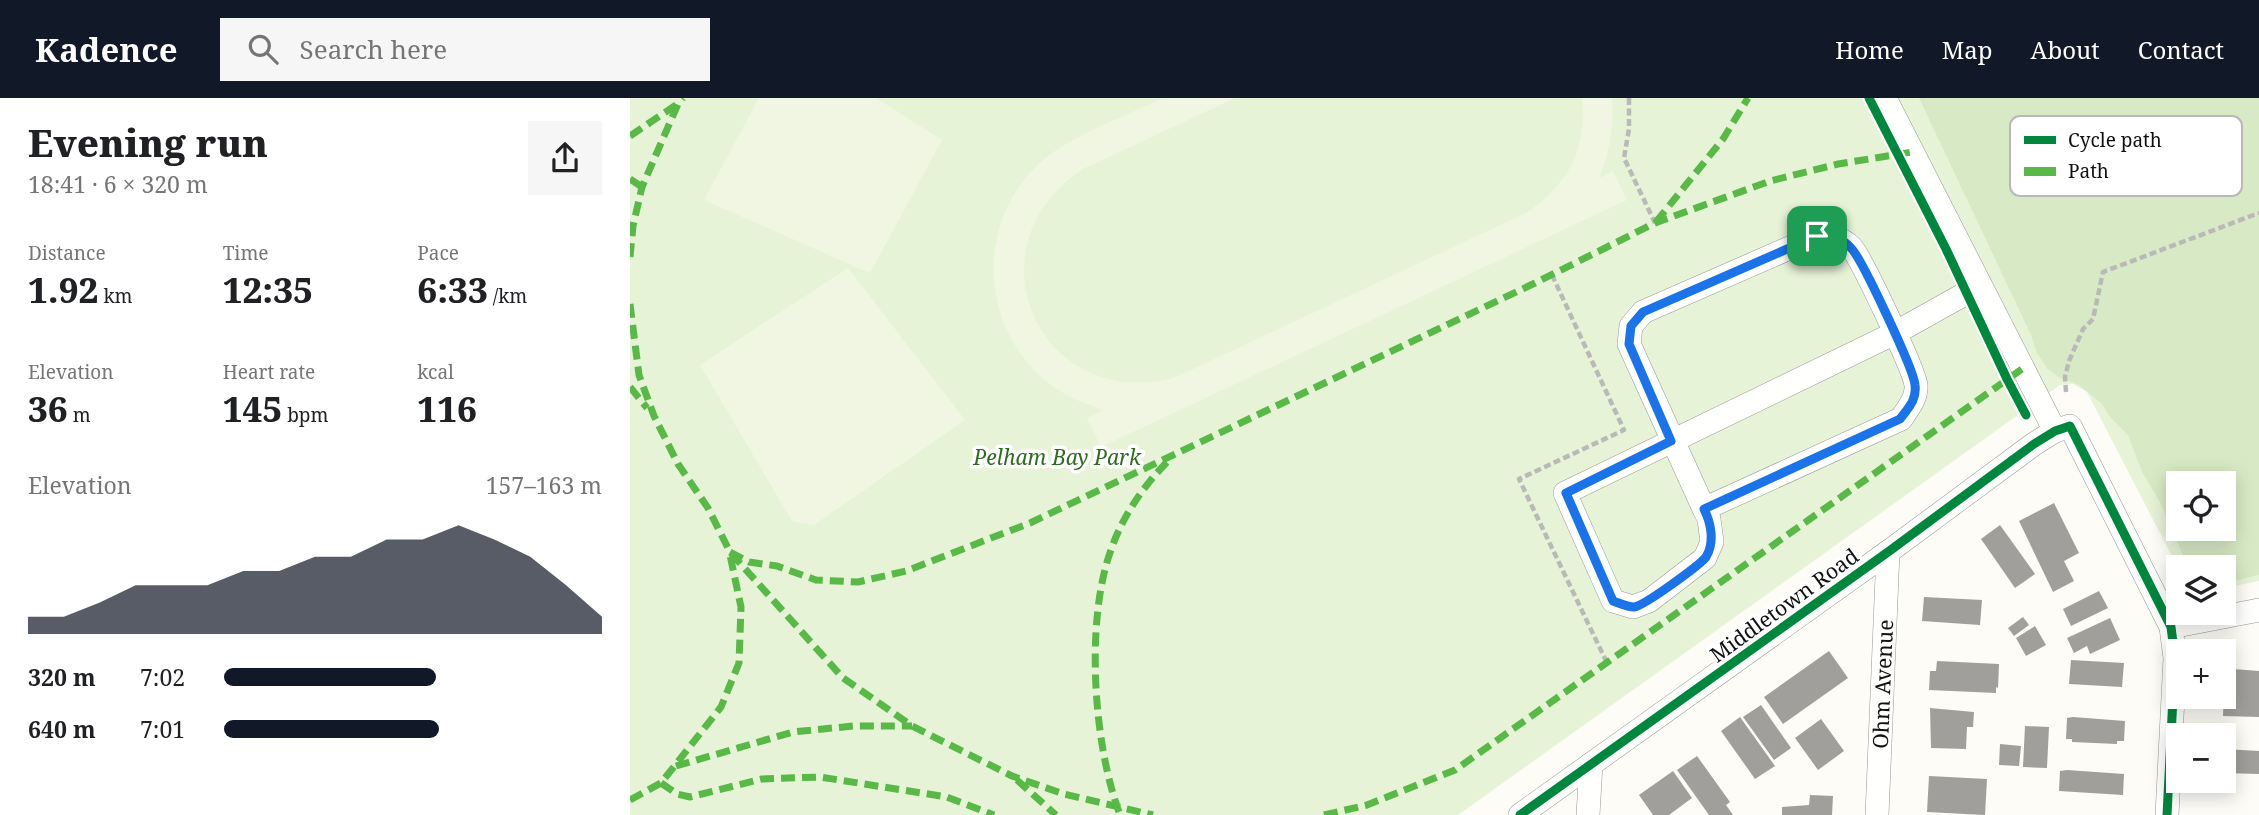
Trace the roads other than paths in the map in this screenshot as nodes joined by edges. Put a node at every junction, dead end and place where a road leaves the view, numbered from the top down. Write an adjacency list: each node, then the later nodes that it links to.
1 (1885, 98): 2 (street)
2 (1979, 286): 3 (street); 4 (street)
3 (1895, 333): 5 (street); 5 (street); 6 (street)
4 (2062, 429): 7 (street, Middletown Road); 9 (street)
5 (1671, 441): 6 (street); 6 (street)
6 (1704, 509)
7 (1888, 552): 10 (street, Middletown Road); 13 (street, Ohm Avenue)
8 (2259, 610): 9 (street)
9 (2171, 627): 14 (street)
10 (1591, 764): 11 (street, Middletown Road); 12 (street)
11 (1520, 815)
12 (1588, 815)
13 (1877, 815)
14 (2167, 815)

